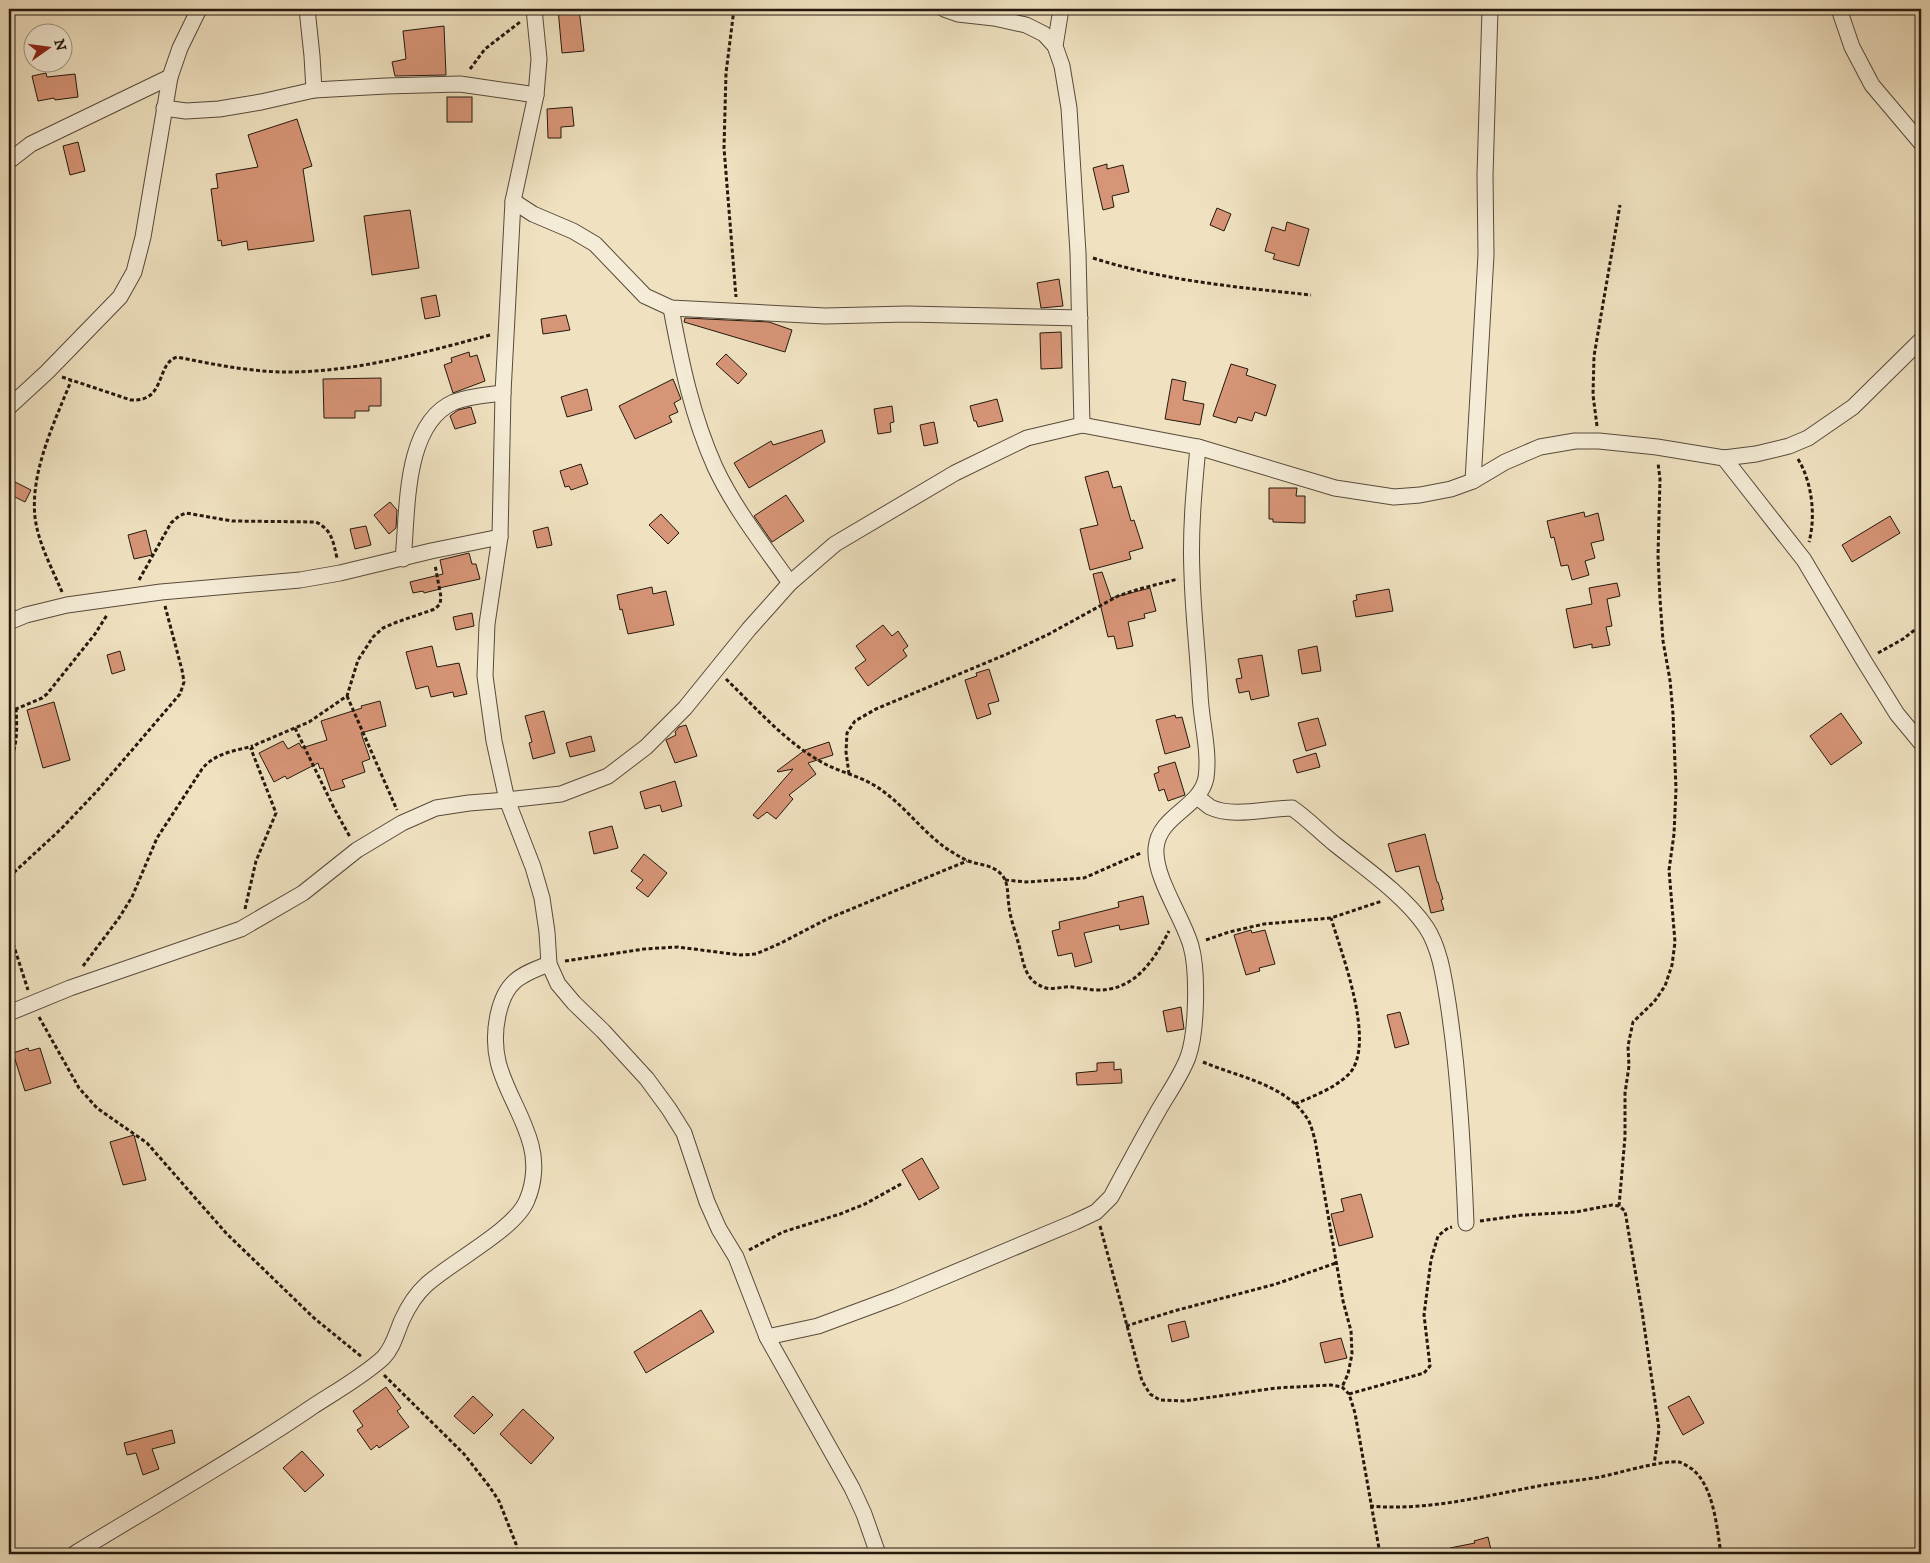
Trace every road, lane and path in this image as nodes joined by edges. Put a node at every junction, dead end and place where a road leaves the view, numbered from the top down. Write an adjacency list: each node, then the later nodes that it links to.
1 (199, 9): 10 (street)
2 (307, 9): 12 (street)
3 (734, 9): 22 (path)
4 (944, 9): 9 (street)
5 (1061, 9): 9 (street)
6 (1490, 9): 36 (street)
7 (1839, 9): 15 (street)
8 (535, 10): 11 (path); 13 (street)
9 (1055, 46): 19 (street)
10 (170, 77): 14 (street); 16 (street)
11 (460, 84): 12 (street); 13 (street)
12 (314, 90): 14 (street)
13 (536, 95): 17 (street)
14 (164, 108): 26 (street)
15 (1921, 143)
16 (9, 161)
17 (514, 201): 21 (street); 24 (street)
18 (1620, 204): 31 (path)
19 (1078, 253): 20 (path); 23 (street)
20 (1311, 295)
21 (670, 308): 22 (street); 43 (street)
22 (738, 312): 23 (street)
23 (1080, 318): 30 (street)
24 (506, 331): 27 (path); 28 (street)
25 (1921, 340): 33 (street)
26 (47, 372): 27 (path); 29 (street)
27 (71, 381): 46 (path)
28 (503, 393): 37 (street); 39 (street)
29 (9, 408)
30 (1082, 425): 32 (street); 43 (street)
31 (1599, 441): 34 (street); 36 (street)
32 (1198, 446): 36 (street); 42 (street)
33 (1789, 446): 35 (street); 40 (path)
34 (1656, 447): 35 (street); 80 (path)
35 (1724, 458): 40 (street)
36 (1473, 481)
37 (500, 537): 38 (street); 60 (street)
38 (431, 550): 39 (street); 51 (path)
39 (403, 559): 41 (street)
40 (1804, 560): 49 (street)
41 (340, 573): 44 (street); 45 (path)
42 (1192, 576): 58 (path); 59 (street)
43 (790, 583): 50 (street)
44 (161, 592): 45 (street); 65 (path)
45 (126, 597): 46 (street); 52 (path)
46 (67, 605): 47 (street)
47 (9, 622)
48 (1921, 625): 49 (path)
49 (1864, 661): 55 (street)
50 (717, 670): 58 (path); 60 (street)
51 (347, 696): 54 (path); 61 (path)
52 (16, 708): 53 (path); 57 (path)
53 (9, 712)
54 (295, 728): 56 (path); 63 (path)
55 (1921, 743)
56 (253, 746): 70 (path); 74 (path)
57 (9, 763)
58 (849, 774): 64 (path)
59 (1197, 798): 62 (street); 67 (street)
60 (507, 800): 61 (street); 73 (street)
61 (402, 823): 63 (street)
62 (1156, 848): 66 (path); 68 (street)
63 (357, 850): 70 (street)
64 (967, 860): 66 (path); 73 (path)
65 (9, 877)
66 (1006, 880): 68 (path)
67 (1396, 896): 69 (path); 82 (street)
68 (1177, 915): 72 (street)
69 (1331, 918): 72 (path); 78 (path)
70 (241, 929): 74 (street)
71 (9, 931): 75 (path)
72 (1191, 945): 77 (street)
73 (549, 964): 83 (street); 87 (street)
74 (70, 988): 75 (street)
75 (32, 1003): 76 (street); 87 (path)
76 (9, 1013)
77 (1188, 1056): 78 (path); 81 (street)
78 (1295, 1104): 84 (path)
79 (900, 1184): 83 (path)
80 (1619, 1206): 82 (path); 90 (path)
81 (1096, 1212): 85 (path); 86 (street)
82 (1466, 1223): 89 (path)
83 (736, 1257): 86 (street)
84 (1336, 1262): 85 (path); 88 (path)
85 (1126, 1326): 88 (path)
86 (767, 1337): 94 (street)
87 (374, 1365): 92 (street); 93 (path)
88 (1342, 1387): 89 (path)
89 (1350, 1394): 91 (path)
90 (1654, 1465): 91 (path); 96 (path)
91 (1370, 1506): 95 (path)
92 (74, 1554)
93 (517, 1554)
94 (878, 1554)
95 (1380, 1554)
96 (1721, 1554)

